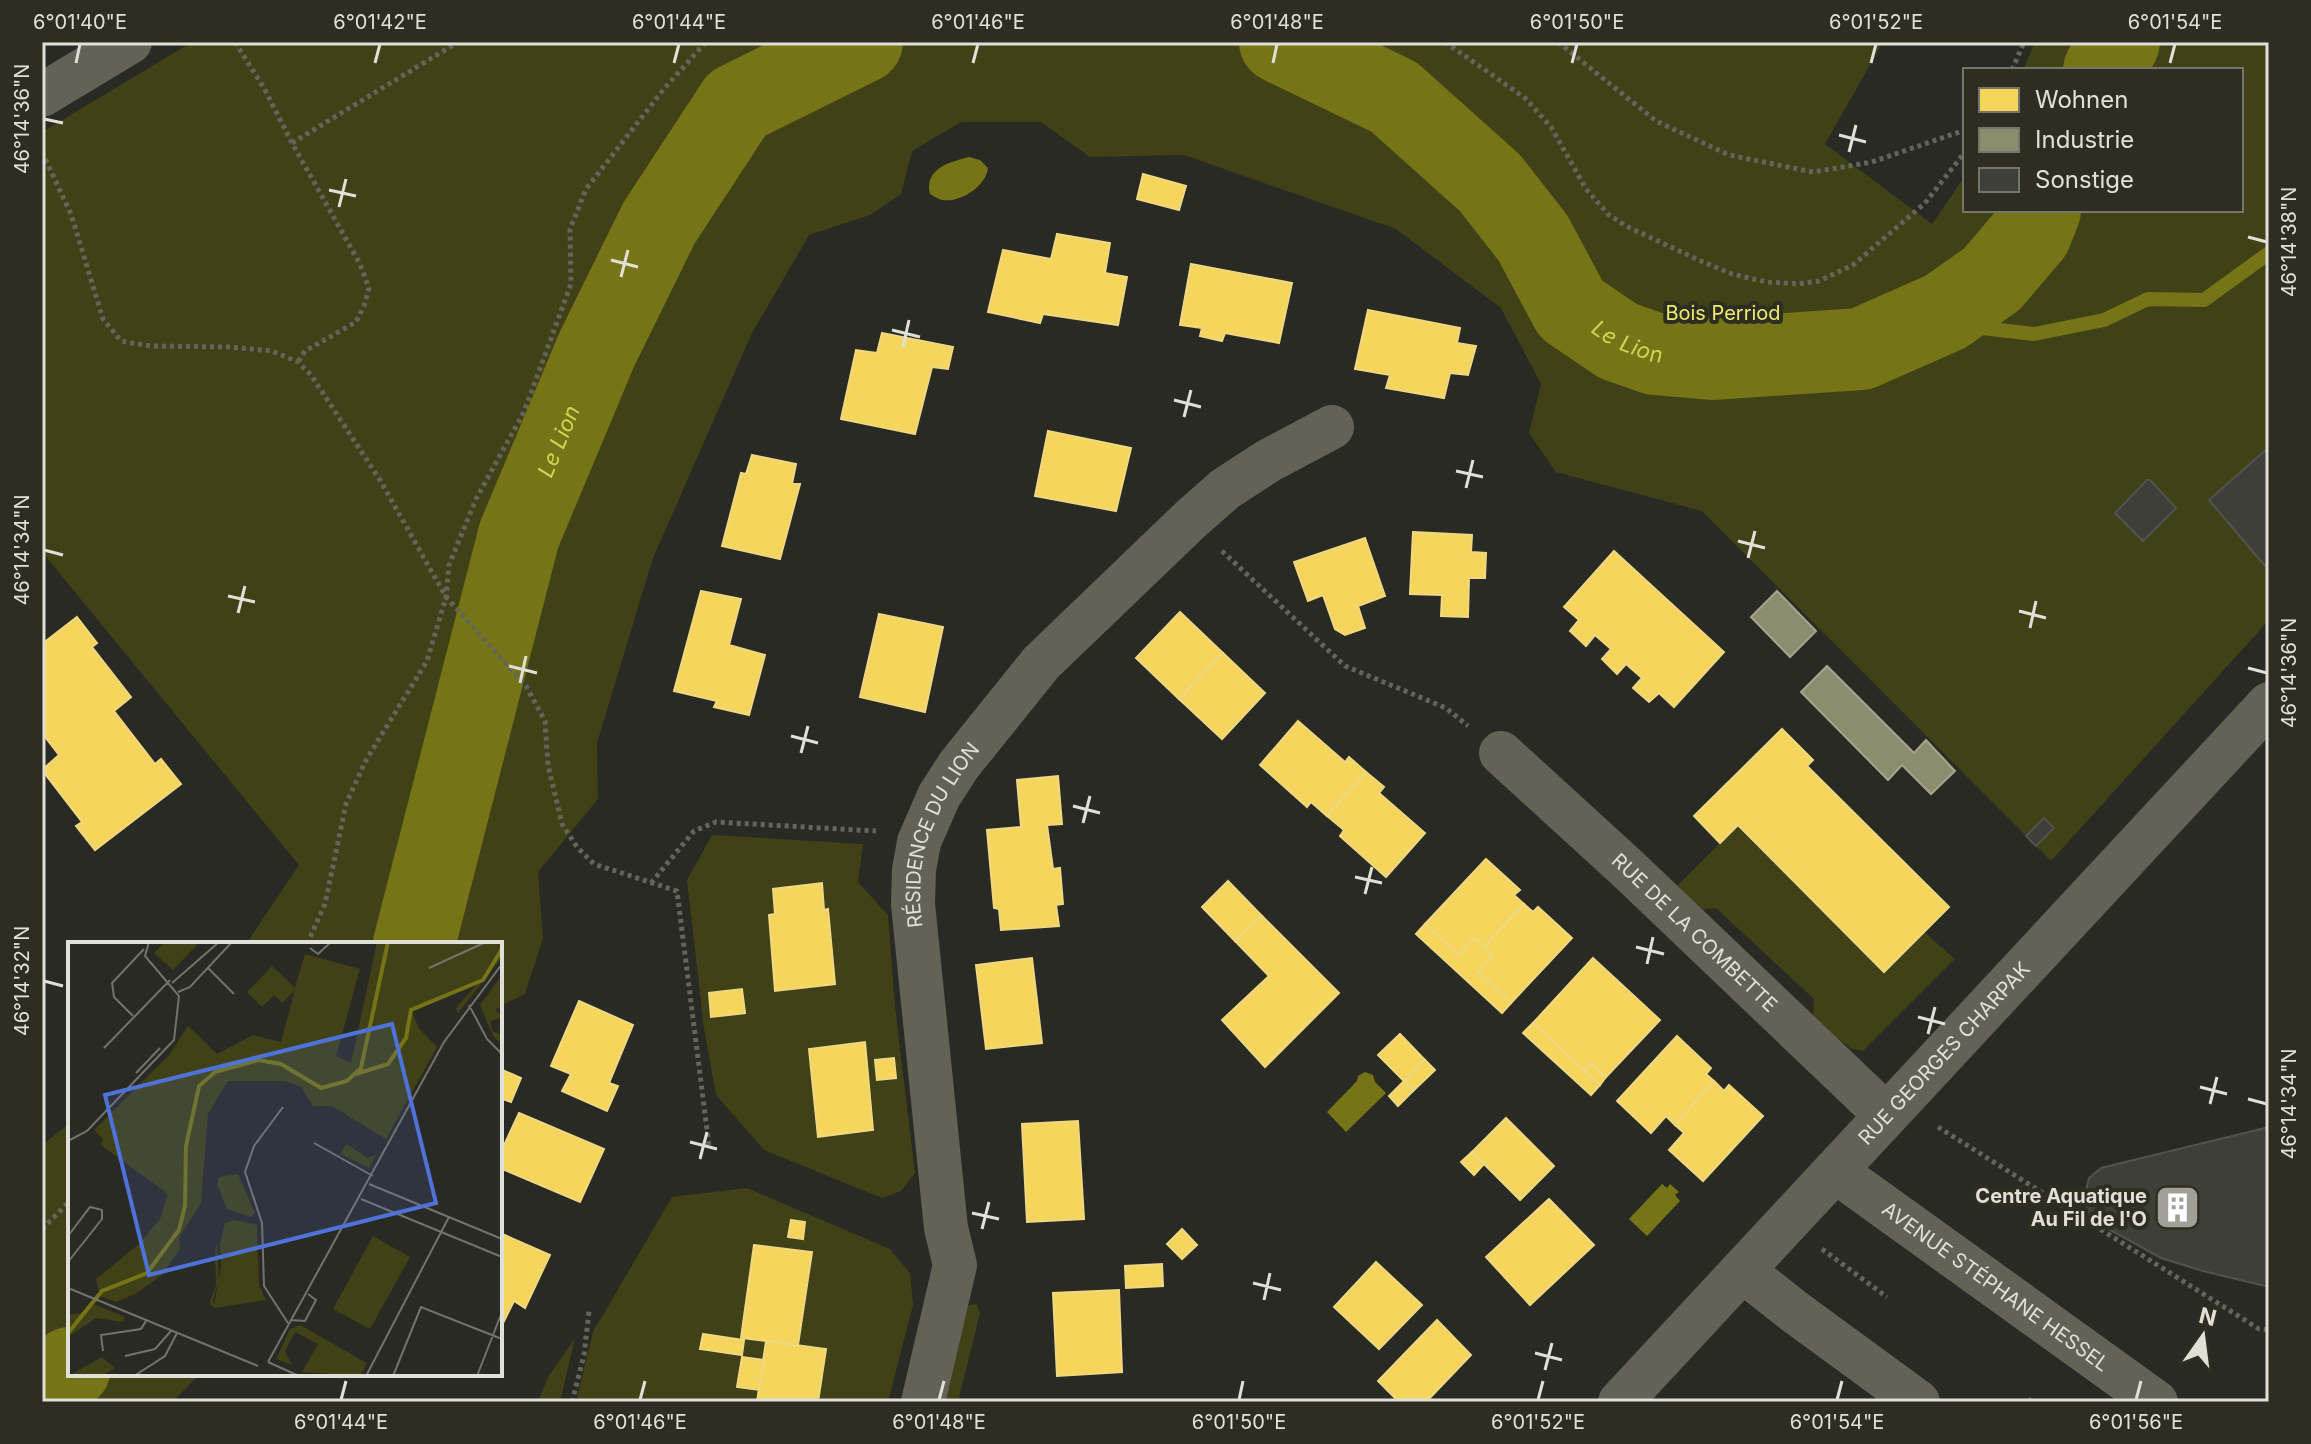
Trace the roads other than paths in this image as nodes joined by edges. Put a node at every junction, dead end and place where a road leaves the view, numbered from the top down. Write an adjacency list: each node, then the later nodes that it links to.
1 (130, 42): 2 (street)
2 (42, 95)
3 (1332, 427): 9 (street, RÉSIDENCE DU LION)
4 (2269, 704): 6 (street, RUE GEORGES CHARPAK)
5 (1501, 753): 6 (street, RUE DE LA COMBETTE)
6 (1886, 1115): 7 (street, RUE GEORGES CHARPAK)
7 (1835, 1171): 8 (street, RUE GEORGES CHARPAK); 12 (street, AVENUE STÉPHANE HESSEL)
8 (1743, 1271): 10 (street, RUE GEORGES CHARPAK); 11 (street)
9 (923, 1402)
10 (1620, 1402)
11 (1918, 1402)
12 (2156, 1402)

